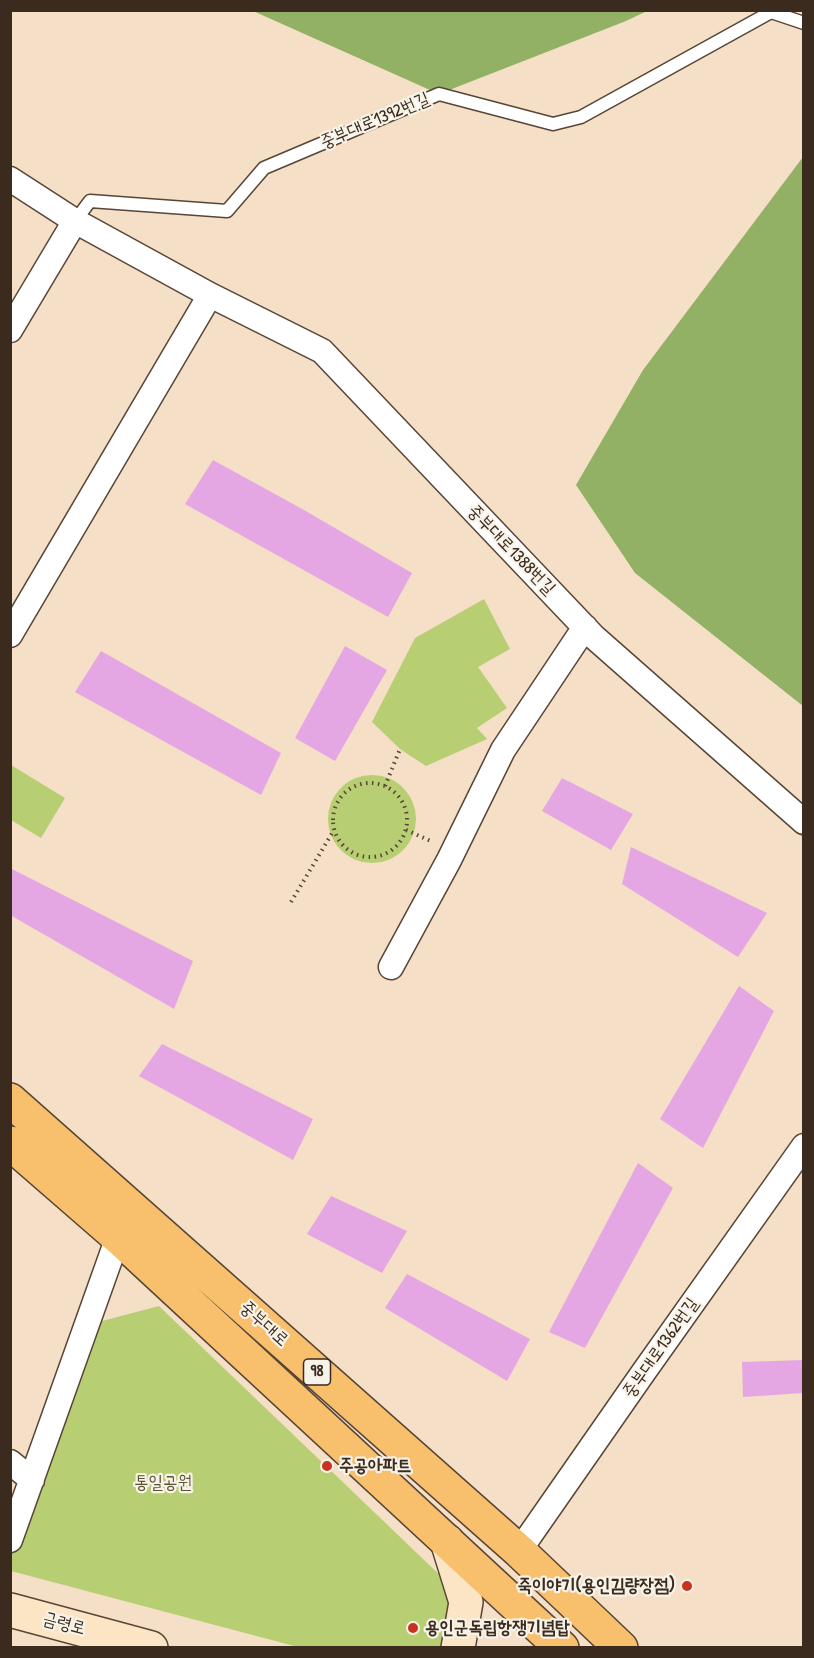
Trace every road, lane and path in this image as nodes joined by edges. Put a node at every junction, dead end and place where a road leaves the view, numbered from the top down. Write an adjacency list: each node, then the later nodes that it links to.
1 (804, 23): 3 (lane, 중부대로1392번길)
2 (10, 179): 3 (street, 중부대로1388번길)
3 (75, 221): 4 (street, 중부대로1388번길); 5 (street, 중부대로1392번길)
4 (210, 295): 6 (street); 7 (street, 중부대로1388번길)
5 (10, 330)
6 (17, 608): 8 (street)
7 (585, 627): 11 (street, 중부대로1388번길); 14 (street)
8 (10, 635)
9 (400, 749): 10 (path)
10 (385, 786): 12 (path); 12 (path)
11 (804, 822)
12 (335, 829): 13 (path)
13 (291, 902)
14 (391, 967)
15 (10, 1100): 23 (main road, 중부대로 / 98)
16 (10, 1143): 18 (main road, 중부대로 / 98)
17 (804, 1146): 23 (street, 중부대로1362번길)
18 (118, 1237): 20 (street); 22 (main road, 중부대로 / 98)
19 (10, 1462): 20 (street)
20 (32, 1480): 21 (street)
21 (10, 1540)
22 (447, 1541): 27 (main road); 28 (main road, 중부대로 / 98)
23 (519, 1551): 25 (main road, 중부대로 / 98)
24 (10, 1610): 26 (main road, 금령로)
25 (605, 1643)
26 (152, 1647)
27 (458, 1647)
28 (562, 1647)

